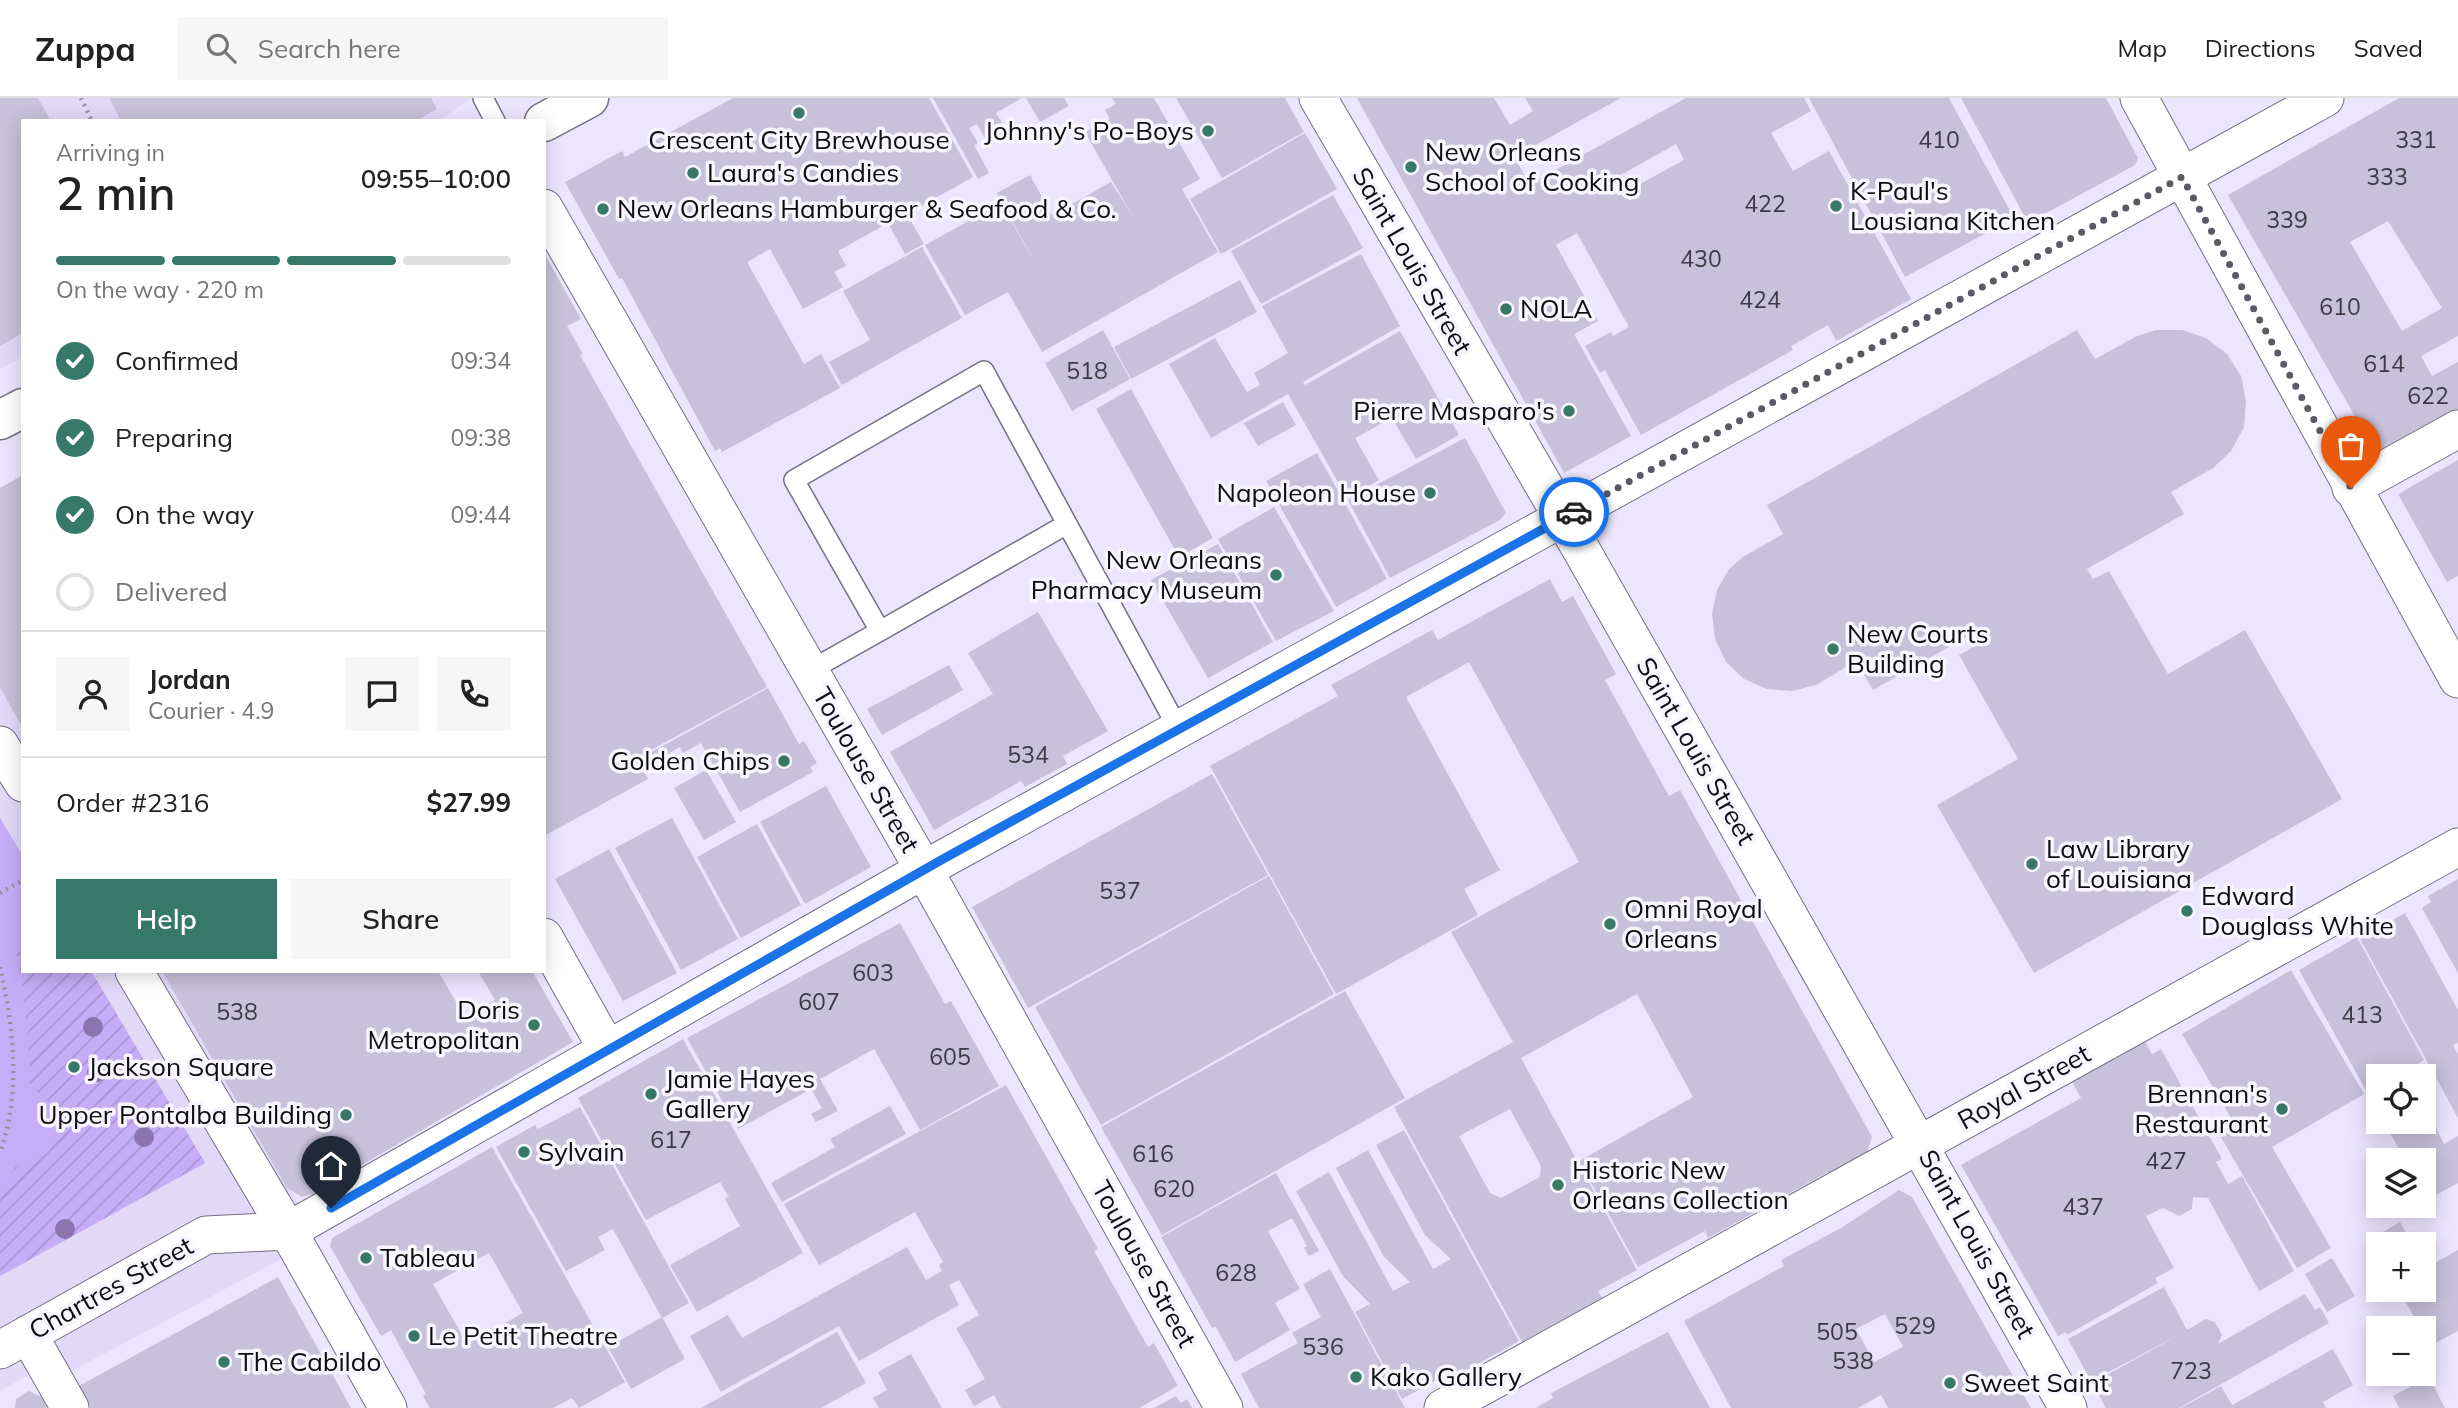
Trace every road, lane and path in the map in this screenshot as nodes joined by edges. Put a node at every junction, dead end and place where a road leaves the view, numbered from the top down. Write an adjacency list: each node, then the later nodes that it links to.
1 (80, 98): 7 (path)
2 (483, 98): 8 (lane)
3 (589, 98): 9 (street)
4 (1318, 98): 16 (street, Saint Louis Street)
5 (2139, 98): 10 (street)
6 (2325, 98): 10 (street, Chartres Street)
7 (91, 119)
8 (494, 119)
9 (546, 121)
10 (2182, 177): 15 (street); 16 (street, Chartres Street)
11 (546, 211): 19 (street, Toulouse Street)
12 (21, 409): 13 (street)
13 (0, 420)
14 (2458, 429): 15 (street)
15 (2351, 488): 20 (street)
16 (1561, 519): 21 (street, Chartres Street); 32 (street, Saint Louis Street)
17 (1067, 524): 18 (lane); 18 (lane); 21 (lane)
18 (880, 631): 19 (lane)
19 (809, 671): 25 (street, Toulouse Street)
20 (2458, 679)
21 (1179, 730): 25 (street, Chartres Street)
22 (0, 745): 23 (street)
23 (21, 780)
24 (2458, 847): 32 (street, Royal Street)
25 (923, 870): 31 (street, Chartres Street); 40 (street, Toulouse Street)
26 (21, 881): 27 (path)
27 (0, 893)
28 (546, 941): 31 (street)
29 (0, 967): 33 (path)
30 (135, 973): 34 (street)
31 (607, 1049): 35 (street, Chartres Street)
32 (1921, 1144): 41 (street, Royal Street); 42 (street, Saint Louis Street)
33 (0, 1153)
34 (267, 1197): 35 (street); 36 (street)
35 (288, 1231): 36 (street, Chartres Street); 39 (street)
36 (206, 1235): 37 (street, Chartres Street)
37 (14, 1342): 38 (street)
38 (70, 1408)
39 (388, 1408)
40 (1224, 1408)
41 (1443, 1408)
42 (2068, 1408)

